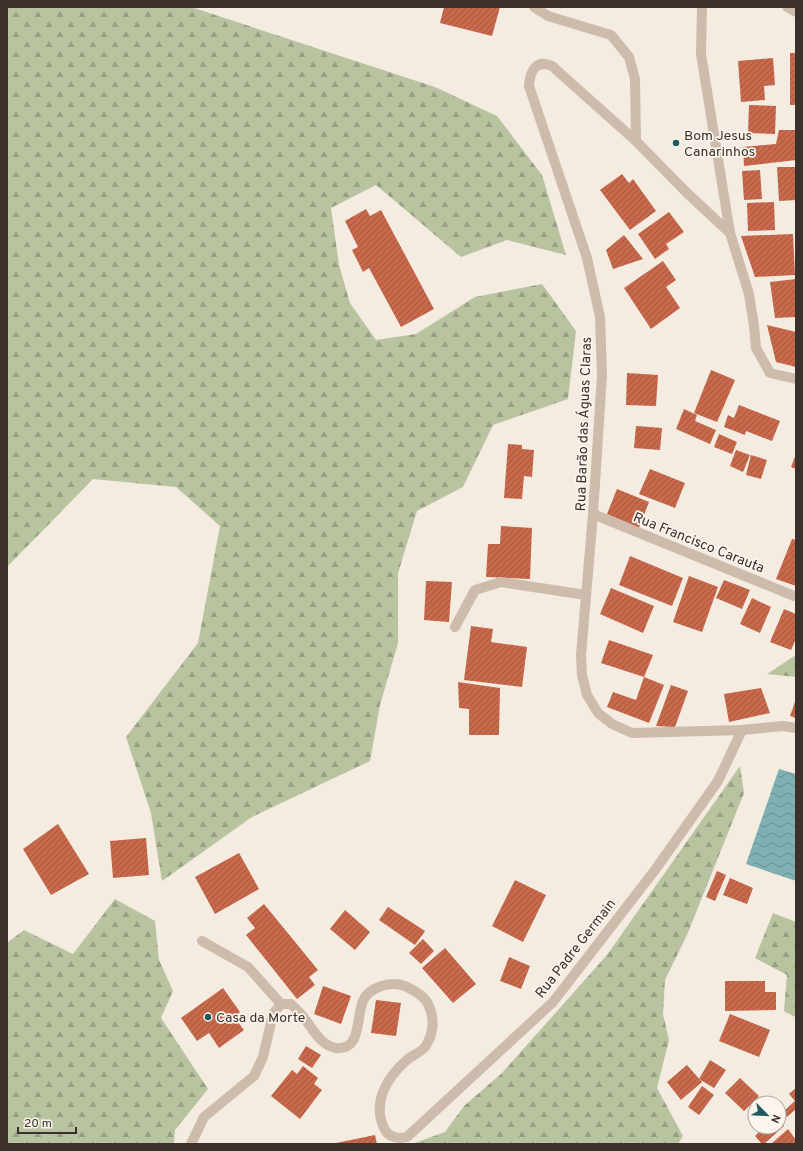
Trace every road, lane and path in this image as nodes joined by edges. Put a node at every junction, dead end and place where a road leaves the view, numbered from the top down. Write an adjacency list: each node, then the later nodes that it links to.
1 (534, 7): 5 (street)
2 (702, 7): 6 (street)
3 (787, 7): 4 (street)
4 (796, 12)
5 (636, 141): 6 (street, Rua Barão das Águas Claras); 8 (street, Rua Barão das Águas Claras)
6 (730, 233): 7 (street)
7 (796, 379)
8 (593, 514): 9 (street, Rua Barão das Águas Claras); 10 (street, Rua Francisco Carauta)
9 (586, 595): 11 (street); 13 (street, Rua Barão das Águas Claras)
10 (794, 596)
11 (455, 627)
12 (796, 728): 13 (street, Rua Barão das Águas Claras)
13 (742, 730): 15 (street, Rua Padre Germain)
14 (202, 941): 15 (street)
15 (281, 1004): 16 (street)
16 (191, 1144)

